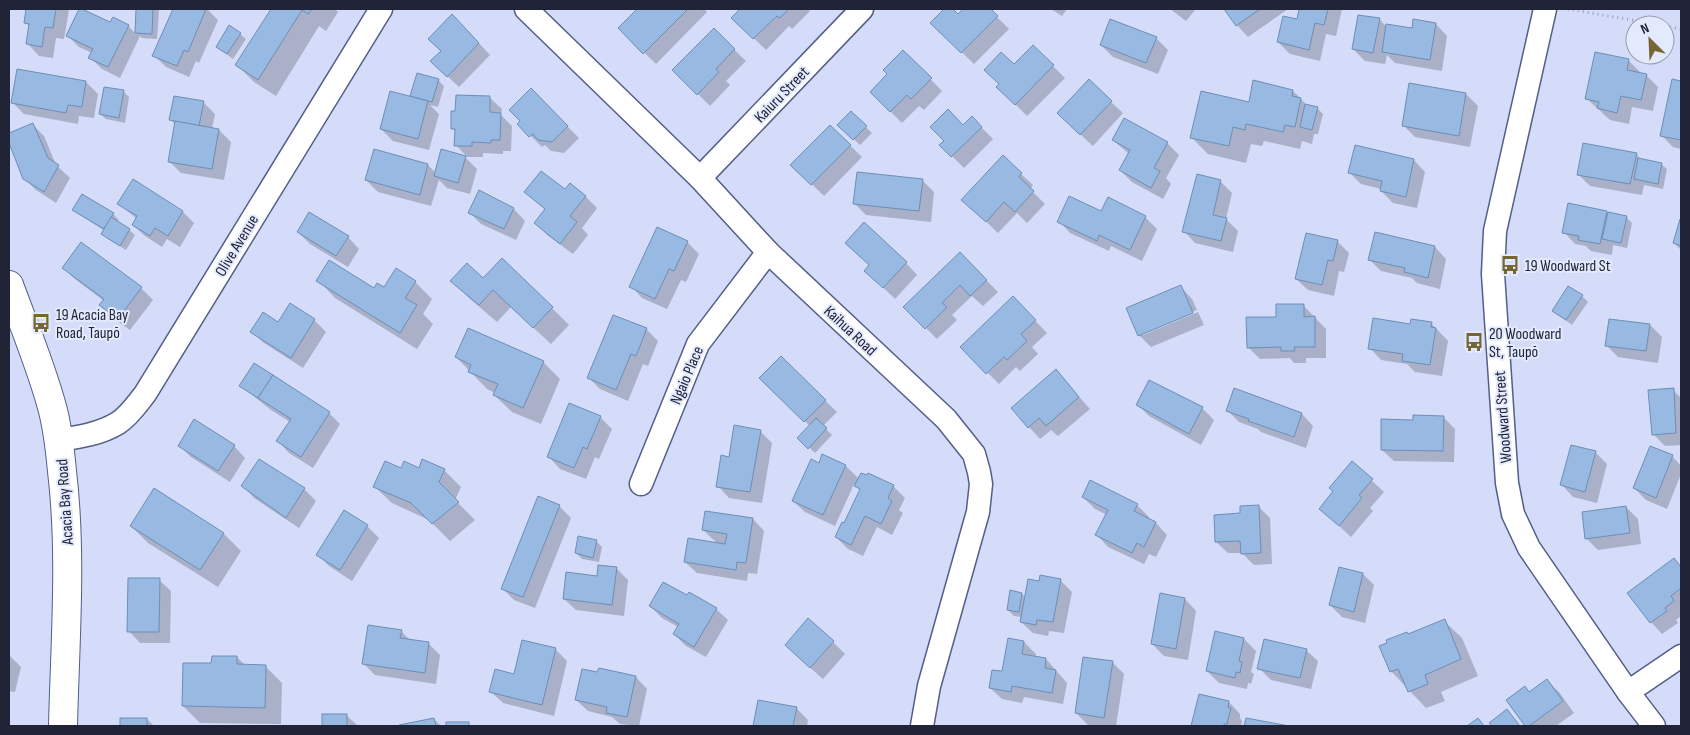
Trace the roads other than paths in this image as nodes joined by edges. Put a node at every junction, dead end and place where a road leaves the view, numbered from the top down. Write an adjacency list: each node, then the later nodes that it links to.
1 (381, 9): 8 (street, Olive Avenue)
2 (526, 9): 5 (street, Kaihua Road)
3 (862, 9): 5 (street, Kaiuru Street)
4 (1544, 9): 11 (street, Woodward Street)
5 (700, 178): 6 (street, Kaihua Road)
6 (768, 252): 9 (street, Ngaio Place); 13 (street, Kaihua Road)
7 (9, 285): 8 (street, Acacia Bay Road)
8 (59, 440): 12 (street, Acacia Bay Road)
9 (641, 484)
10 (1681, 656): 11 (street)
11 (1628, 692): 14 (street, Woodward Street)
12 (63, 726)
13 (922, 726)
14 (1654, 726)

